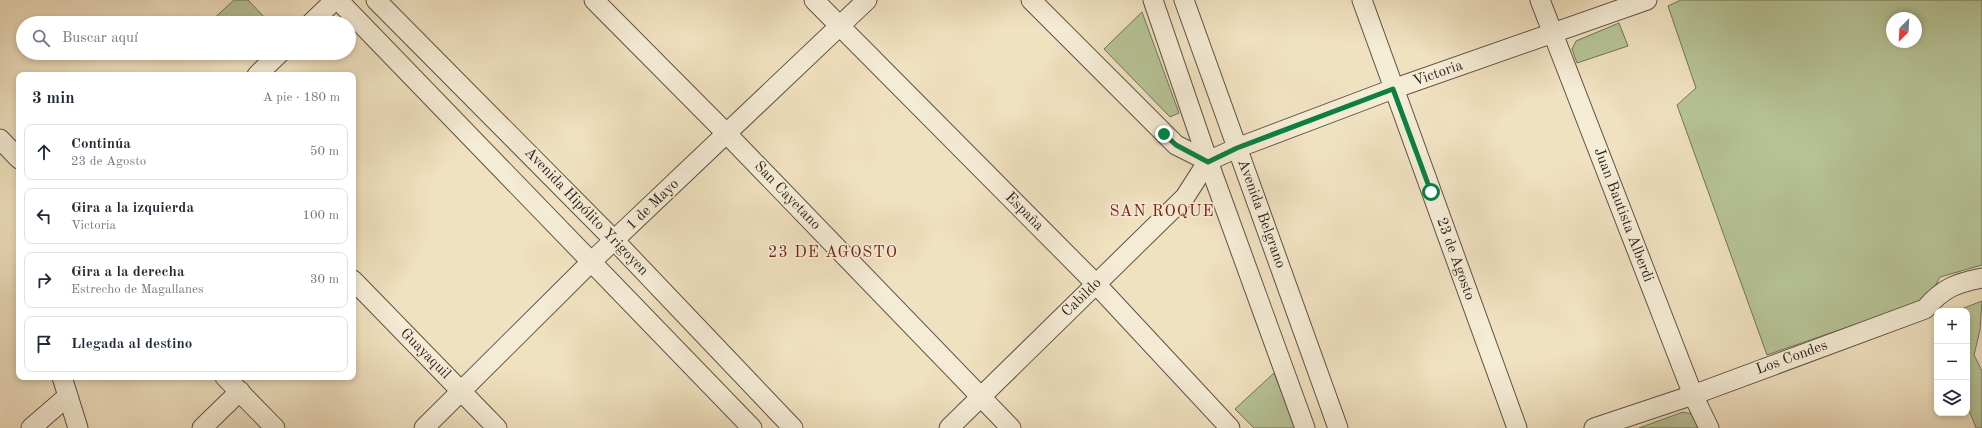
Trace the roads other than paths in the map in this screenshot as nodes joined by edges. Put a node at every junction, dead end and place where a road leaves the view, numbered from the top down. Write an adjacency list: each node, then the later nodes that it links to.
1 (337, 0): 12 (street); 13 (street, Avenida Hipólito Yrigoyen)
2 (376, 0): 25 (street, Avenida Hipólito Yrigoyen)
3 (594, 0): 20 (street, San Cayetano)
4 (814, 0): 15 (street, España)
5 (866, 0): 15 (street, 1 de Mayo)
6 (1031, 0): 24 (street)
7 (1153, 0): 24 (street)
8 (1184, 0): 22 (street, Avenida Belgrano)
9 (1362, 0): 19 (street, 23 de Agosto)
10 (1540, 0): 16 (street, Juan Bautista Alberdi)
11 (1648, 0): 16 (street, Victoria)
12 (319, 16)
13 (353, 16)
14 (356, 20): 26 (street, Avenida Hipólito Yrigoyen)
15 (839, 27): 20 (street, 1 de Mayo); 29 (street, España)
16 (1552, 34): 19 (street, Victoria); 34 (street, Juan Bautista Alberdi)
17 (273, 60): 18 (street)
18 (260, 72)
19 (1393, 89): 22 (street, Victoria); 50 (street, 23 de Agosto)
20 (726, 134): 25 (street, 1 de Mayo); 36 (street, San Cayetano)
21 (0, 140): 23 (street)
22 (1237, 148): 24 (street, Victoria); 49 (street, Avenida Belgrano)
23 (16, 156)
24 (1208, 162): 29 (street, Cabildo); 48 (street)
25 (615, 240): 26 (street, 1 de Mayo); 44 (street, Avenida Hipólito Yrigoyen)
26 (591, 262): 32 (street, 1 de Mayo); 43 (street, Avenida Hipólito Yrigoyen)
27 (1982, 278): 34 (street, Los Condes)
28 (356, 283): 32 (street, Guayaquil)
29 (1096, 284): 36 (street, Cabildo); 47 (street, España)
30 (63, 380): 35 (street)
31 (228, 380): 33 (street)
32 (461, 390): 41 (street, 1 de Mayo); 42 (street, Guayaquil)
33 (240, 391): 39 (street); 40 (street)
34 (1693, 395): 51 (street, Los Condes); 52 (street, Juan Bautista Alberdi)
35 (68, 396): 37 (street); 38 (street)
36 (981, 397): 45 (street, Cabildo); 46 (street, San Cayetano)
37 (31, 428)
38 (78, 428)
39 (202, 428)
40 (275, 428)
41 (424, 428)
42 (498, 428)
43 (752, 428)
44 (793, 428)
45 (949, 428)
46 (1011, 428)
47 (1230, 428)
48 (1305, 428)
49 (1338, 428)
50 (1517, 428)
51 (1594, 428)
52 (1708, 428)

